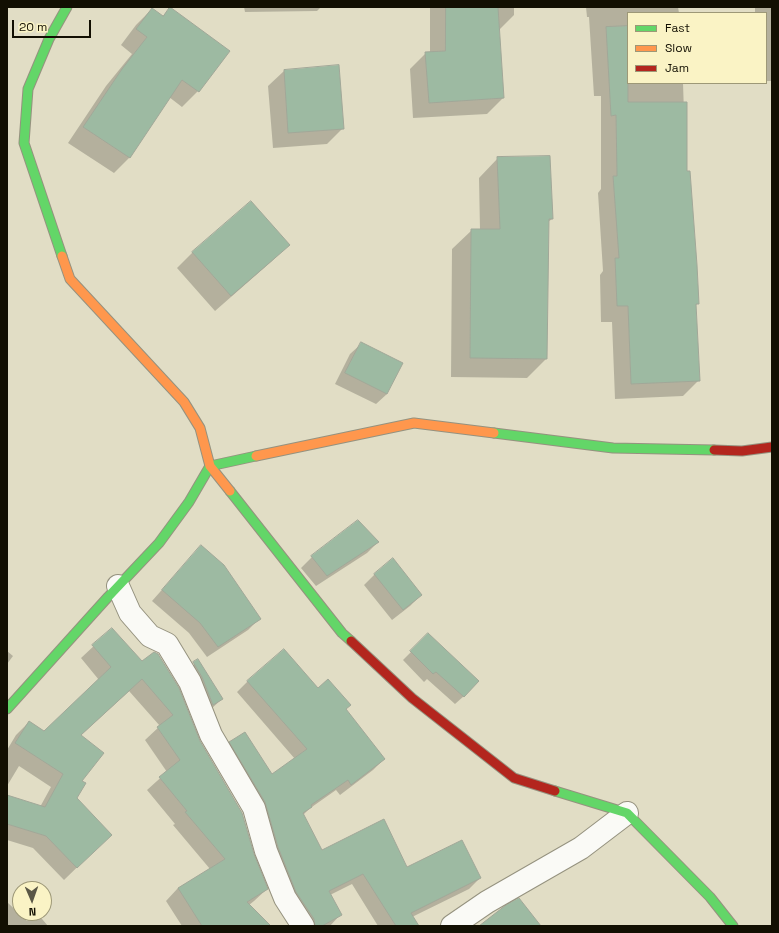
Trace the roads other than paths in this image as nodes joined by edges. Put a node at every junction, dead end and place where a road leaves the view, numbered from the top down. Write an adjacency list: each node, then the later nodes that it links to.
1 (67, 7): 3 (street)
2 (772, 447): 3 (street)
3 (210, 466): 4 (street); 6 (street)
4 (118, 586): 5 (street); 7 (street)
5 (7, 709)
6 (627, 813): 8 (street); 9 (street)
7 (303, 926)
8 (452, 926)
9 (733, 926)

